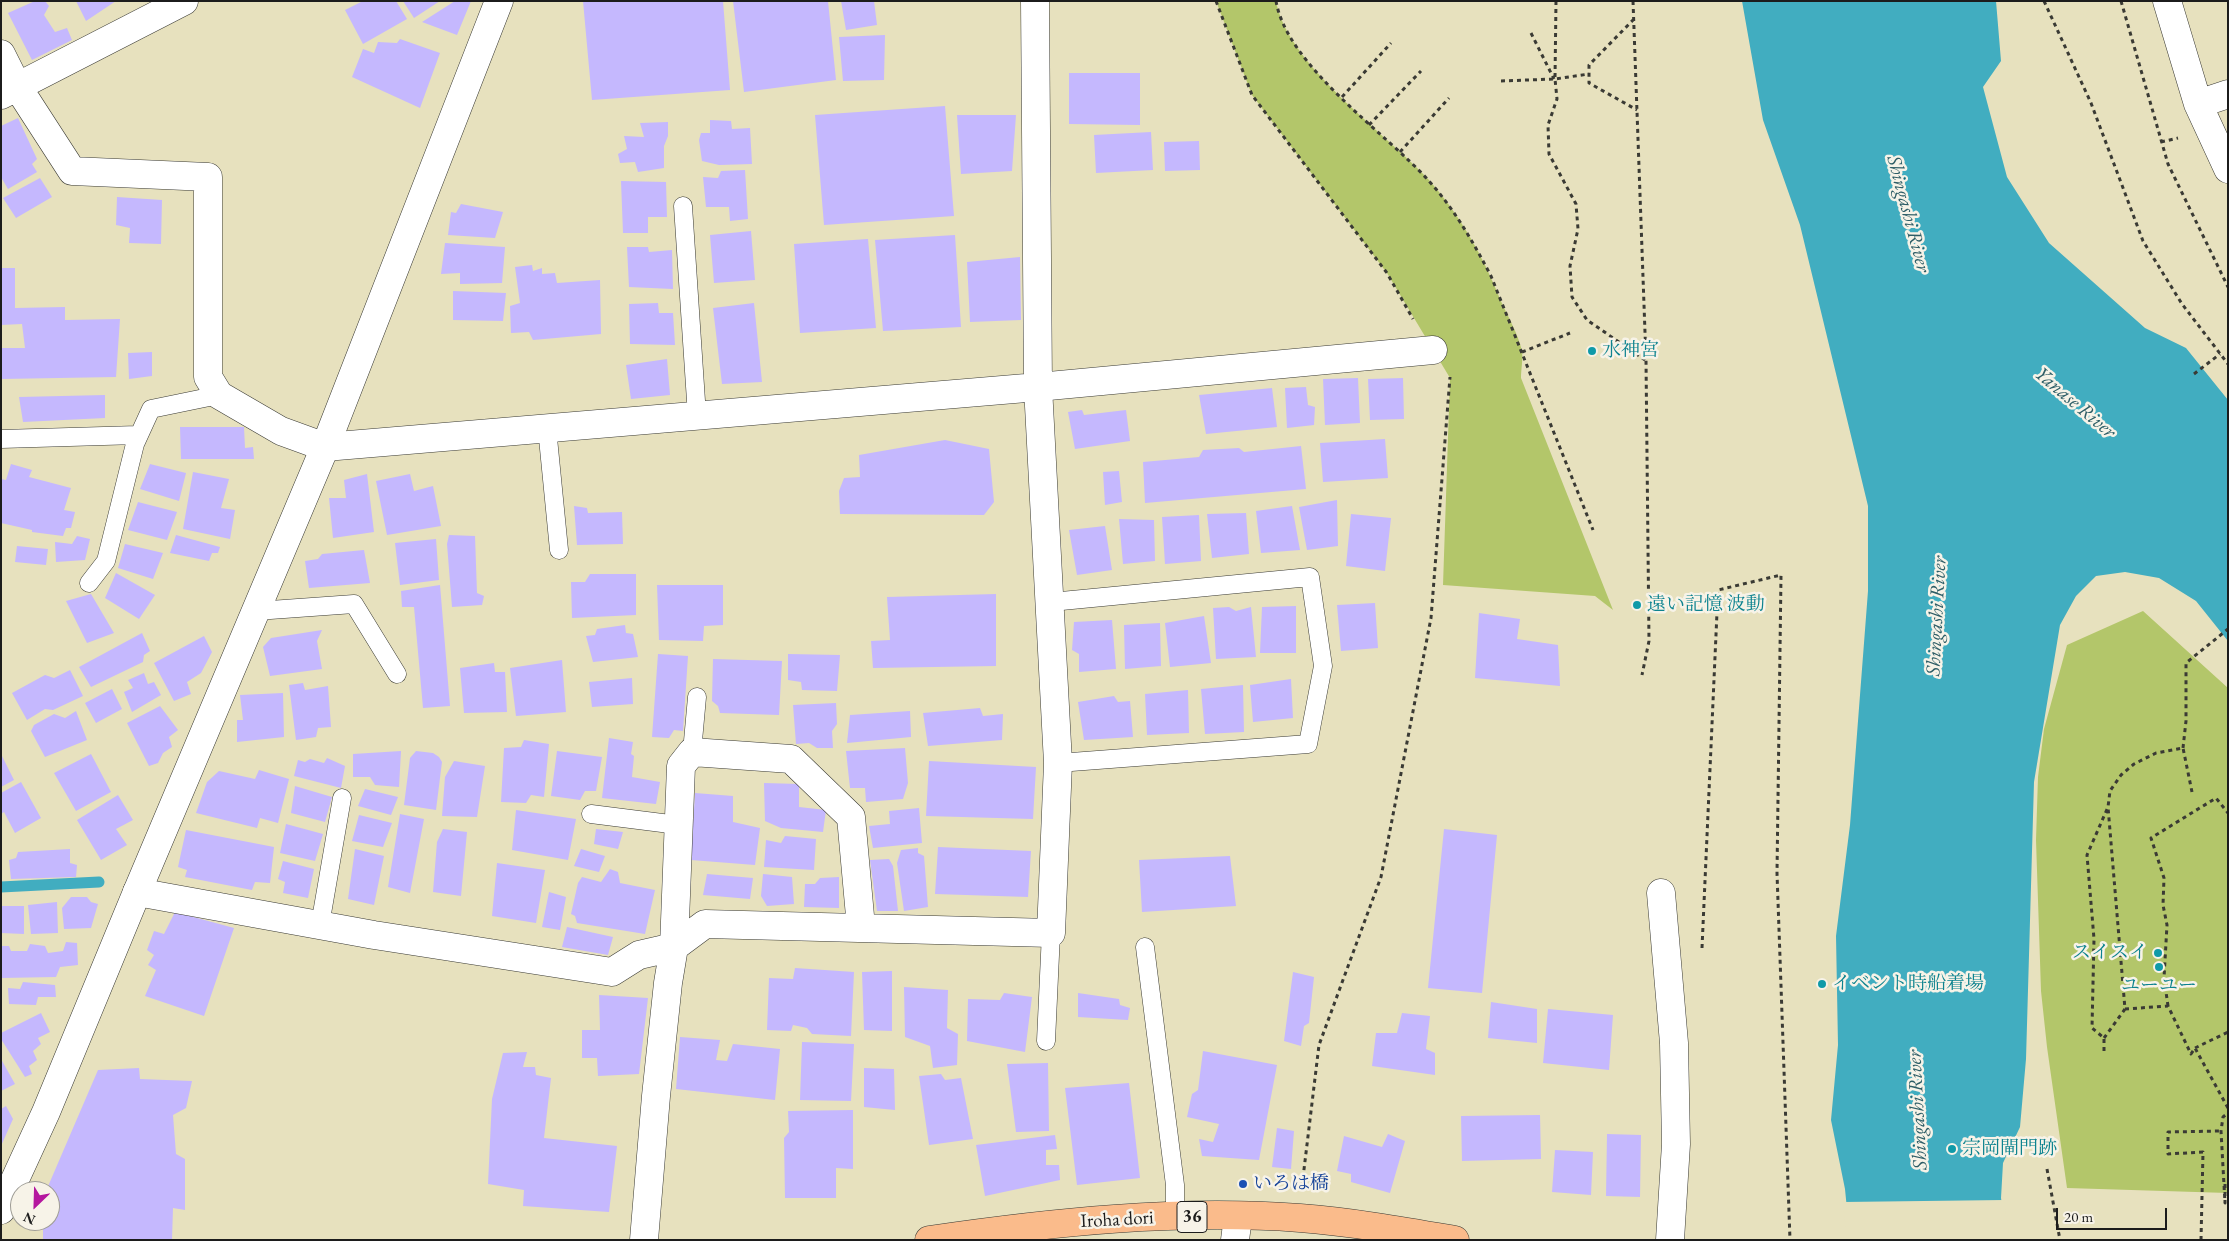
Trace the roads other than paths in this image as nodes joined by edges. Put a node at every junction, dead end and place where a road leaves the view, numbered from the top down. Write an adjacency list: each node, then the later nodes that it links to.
1 (184, 1): 5 (street)
2 (499, 1): 19 (street)
3 (1035, 1): 13 (street)
4 (2167, 1): 9 (street)
5 (148, 9): 7 (street)
6 (1, 54): 7 (street)
7 (9, 91): 14 (street)
8 (2228, 94): 9 (street)
9 (2198, 104): 10 (street)
10 (2228, 169)
11 (683, 206): 15 (lane)
12 (1433, 350): 13 (street)
13 (1038, 387): 15 (street); 22 (street)
14 (219, 395): 17 (lane); 19 (street)
15 (697, 416): 16 (street)
16 (546, 428): 19 (street); 20 (lane)
17 (138, 436): 18 (lane); 21 (lane)
18 (1, 439)
19 (325, 446): 23 (street)
20 (559, 550)
21 (89, 583)
22 (1051, 602): 27 (street); 27 (lane)
23 (256, 611): 24 (lane); 31 (street)
24 (397, 674)
25 (697, 697): 26 (lane)
26 (692, 752): 30 (street); 34 (street)
27 (1058, 763): 35 (street)
28 (342, 798): 33 (lane)
29 (591, 814): 30 (lane)
30 (678, 825): 36 (street)
31 (137, 892): 33 (street); 39 (street)
32 (1661, 893): 45 (street)
33 (320, 925): 36 (street)
34 (861, 927): 35 (street); 36 (street)
35 (1051, 934): 38 (lane)
36 (674, 947): 42 (street)
37 (1145, 947): 40 (lane)
38 (1046, 1041)
39 (1, 1210)
40 (1175, 1217): 41 (main road, Iroha dori / 36); 43 (main road, Iroha dori / 36)
41 (1237, 1228): 44 (main road, Iroha dori / 36)
42 (644, 1240)
43 (929, 1240)
44 (1455, 1240)
45 (1670, 1240)

